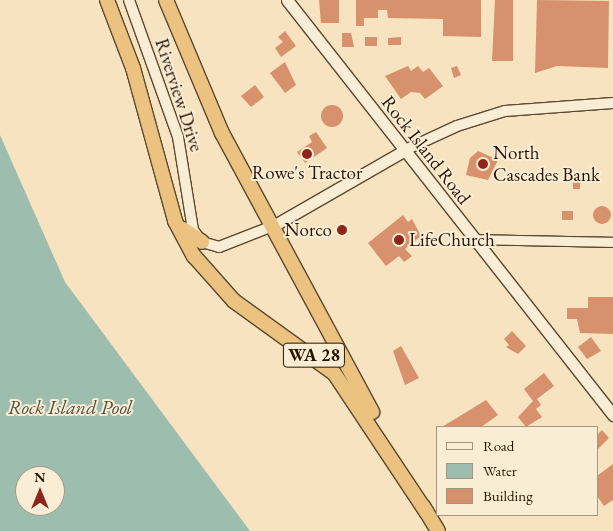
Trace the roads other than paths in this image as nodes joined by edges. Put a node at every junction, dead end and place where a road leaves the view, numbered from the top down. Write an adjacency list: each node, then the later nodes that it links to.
1 (107, 0): 7 (highway, WA 28)
2 (129, 0): 10 (street, Riverview Drive)
3 (166, 0): 8 (highway)
4 (287, 0): 6 (main road, Rock Island Road)
5 (613, 103): 6 (street)
6 (405, 150): 8 (main road); 9 (main road, Rock Island Road)
7 (176, 221): 10 (highway); 13 (highway, WA 28)
8 (273, 226): 10 (street); 13 (highway)
9 (474, 239): 11 (street); 12 (main road, Rock Island Road)
10 (202, 242)
11 (613, 242)
12 (613, 415)
13 (427, 513): 14 (highway, WA 28)
14 (438, 531)

